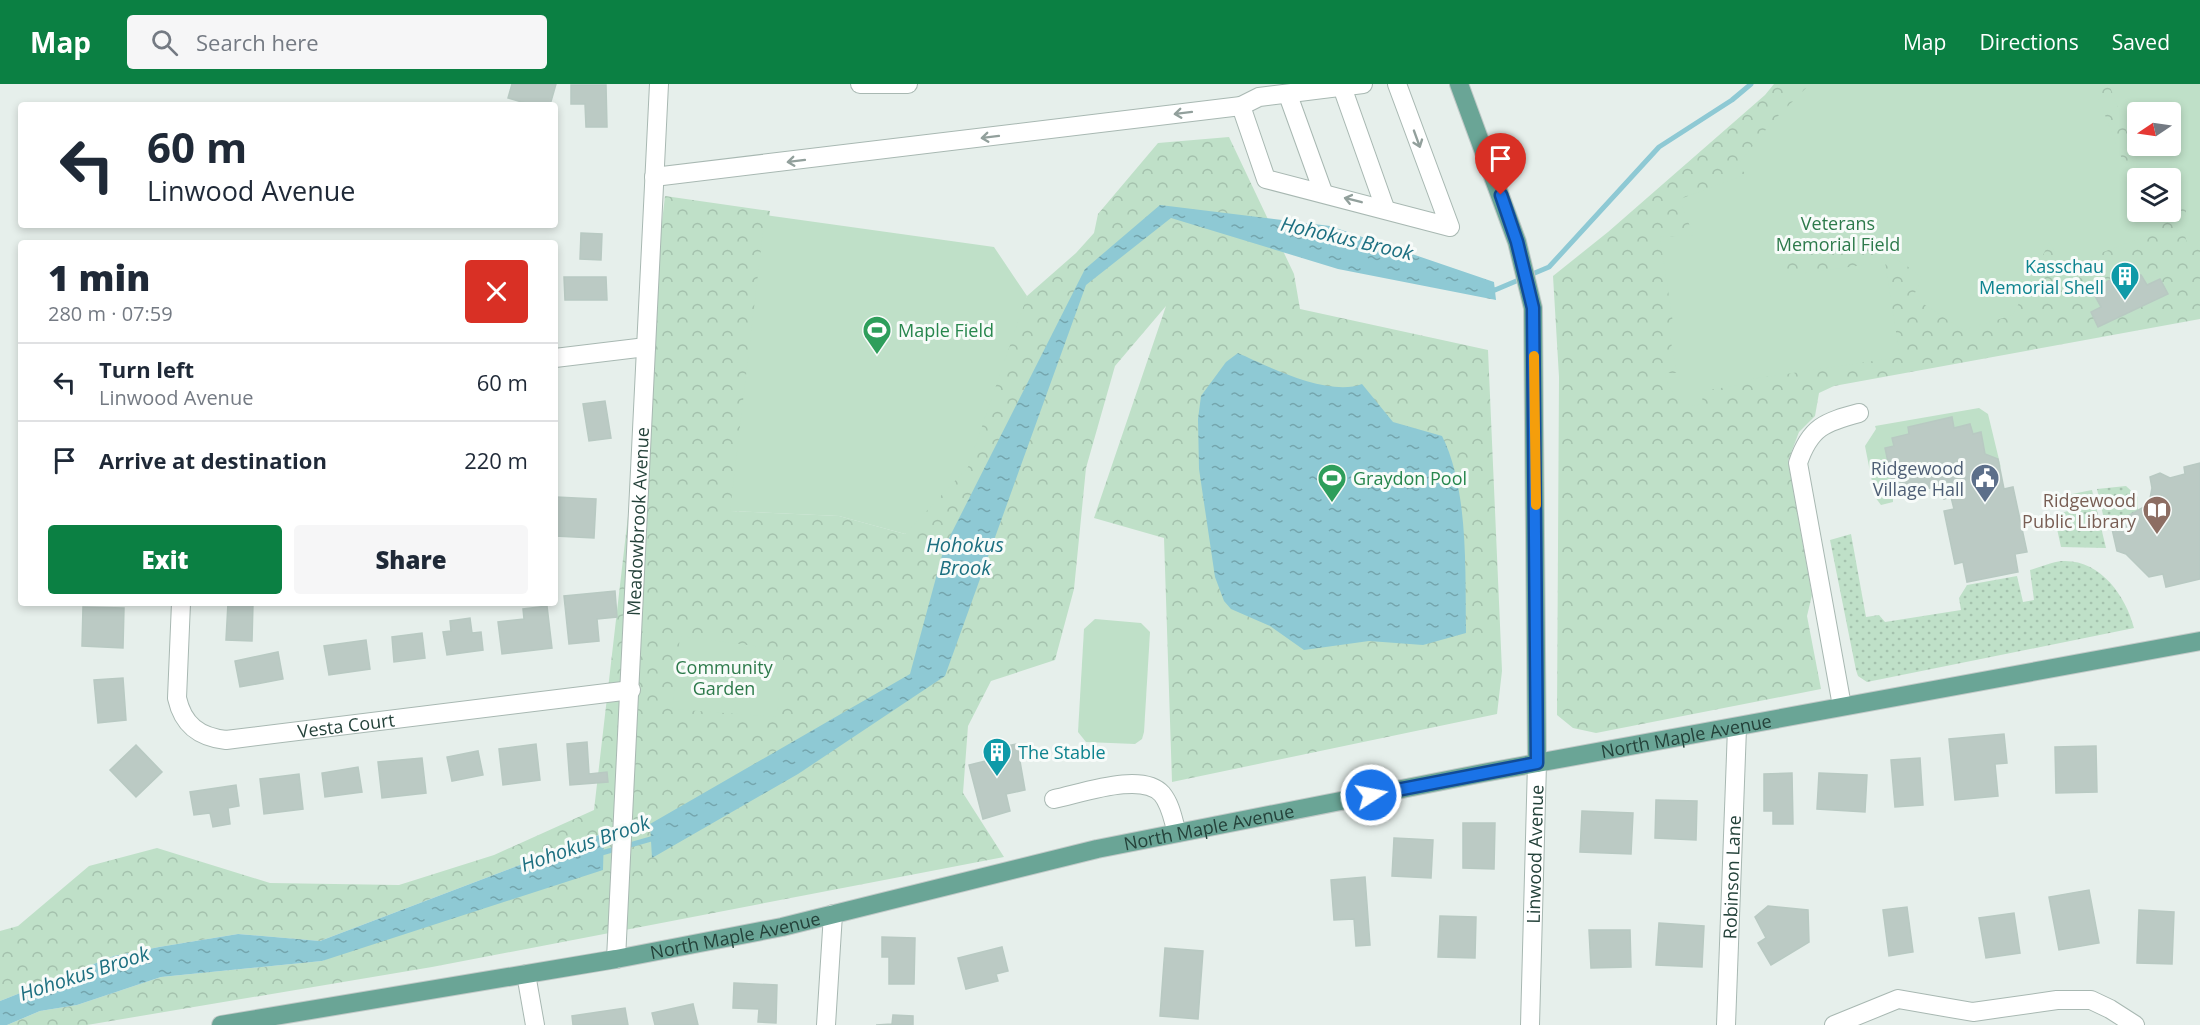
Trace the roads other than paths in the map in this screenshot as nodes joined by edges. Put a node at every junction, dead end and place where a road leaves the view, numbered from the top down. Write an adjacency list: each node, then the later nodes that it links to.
1 (659, 84): 11 (street, Meadowbrook Avenue)
2 (860, 84): 3 (street)
3 (908, 84)
4 (1363, 84): 7 (street)
5 (1397, 84): 13 (street, one-way to 13)
6 (1459, 84): 22 (main road, Linwood Avenue)
7 (1342, 85): 9 (street); 13 (street)
8 (1259, 91): 9 (street); 10 (street)
9 (1288, 95): 12 (street)
10 (1241, 106): 11 (street, one-way to 11); 12 (street)
11 (654, 177): 14 (street, Meadowbrook Avenue)
12 (1323, 192): 13 (street, one-way to 12)
13 (1385, 208)
14 (646, 347): 15 (street); 19 (street, Meadowbrook Avenue)
15 (558, 358)
16 (1859, 413): 20 (street)
17 (181, 606): 19 (street, Vesta Court)
18 (2200, 641): 20 (main road, North Maple Avenue)
19 (631, 690): 26 (street, Meadowbrook Avenue)
20 (1842, 705): 21 (main road, North Maple Avenue)
21 (1737, 728): 22 (main road, North Maple Avenue); 32 (street, Robinson Lane)
22 (1537, 763): 24 (main road, North Maple Avenue); 31 (street, Linwood Avenue)
23 (1054, 799): 24 (street)
24 (1177, 833): 25 (main road, North Maple Avenue)
25 (833, 914): 26 (main road, North Maple Avenue); 30 (street)
26 (616, 959): 27 (main road, North Maple Avenue)
27 (526, 974): 28 (main road, North Maple Avenue); 29 (street)
28 (221, 1025)
29 (535, 1025)
30 (826, 1025)
31 (1530, 1025)
32 (1726, 1025)
33 (1834, 1025): 34 (street)
34 (2135, 1025)

